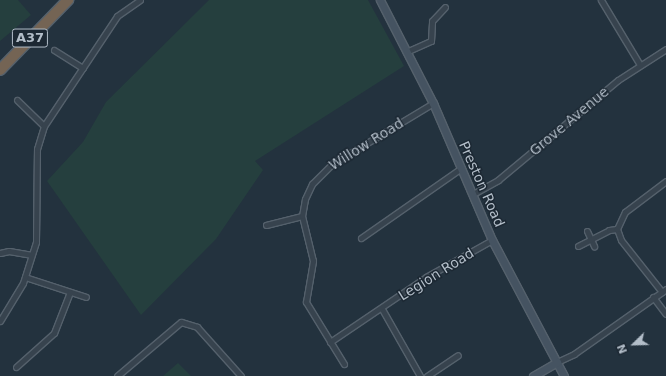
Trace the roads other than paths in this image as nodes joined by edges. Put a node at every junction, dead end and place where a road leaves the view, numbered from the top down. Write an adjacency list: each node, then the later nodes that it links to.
1 (68, 0): 11 (highway, A37)
2 (140, 0): 10 (street)
3 (380, 0): 8 (street, Preston Road)
4 (601, 0): 9 (street)
5 (445, 7): 8 (street)
6 (54, 50): 10 (street)
7 (666, 50): 9 (street, Grove Avenue)
8 (406, 52): 13 (street, Preston Road)
9 (640, 65): 17 (street, Grove Avenue)
10 (83, 68): 14 (street)
11 (0, 70)
12 (17, 100): 14 (street)
13 (432, 103): 15 (street, Preston Road); 18 (street, Willow Road)
14 (44, 126): 28 (street)
15 (460, 168): 17 (street, Preston Road); 22 (street)
16 (666, 181): 20 (street)
17 (473, 194): 24 (street, Preston Road)
18 (302, 216): 19 (street); 37 (street, Willow Road)
19 (266, 225)
20 (617, 230): 23 (street); 30 (street)
21 (587, 231): 23 (street)
22 (361, 238)
23 (590, 239): 25 (street); 26 (street)
24 (492, 240): 34 (street, Legion Road); 39 (street, Preston Road)
25 (578, 246)
26 (594, 246)
27 (0, 253): 28 (street)
28 (31, 255): 29 (street)
29 (25, 277): 31 (street); 36 (street)
30 (664, 290): 33 (street)
31 (70, 292): 32 (street); 41 (street)
32 (86, 297)
33 (653, 297): 35 (street); 39 (street)
34 (382, 309): 37 (street, Legion Road); 44 (street)
35 (666, 314)
36 (0, 321)
37 (330, 342): 40 (street, Willow Road)
38 (458, 355): 45 (street)
39 (557, 362): 46 (street); 47 (street, Preston Road)
40 (344, 364)
41 (16, 367)
42 (117, 376): 43 (street)
43 (241, 376)
44 (420, 376)
45 (427, 376)
46 (533, 376)
47 (564, 376)

